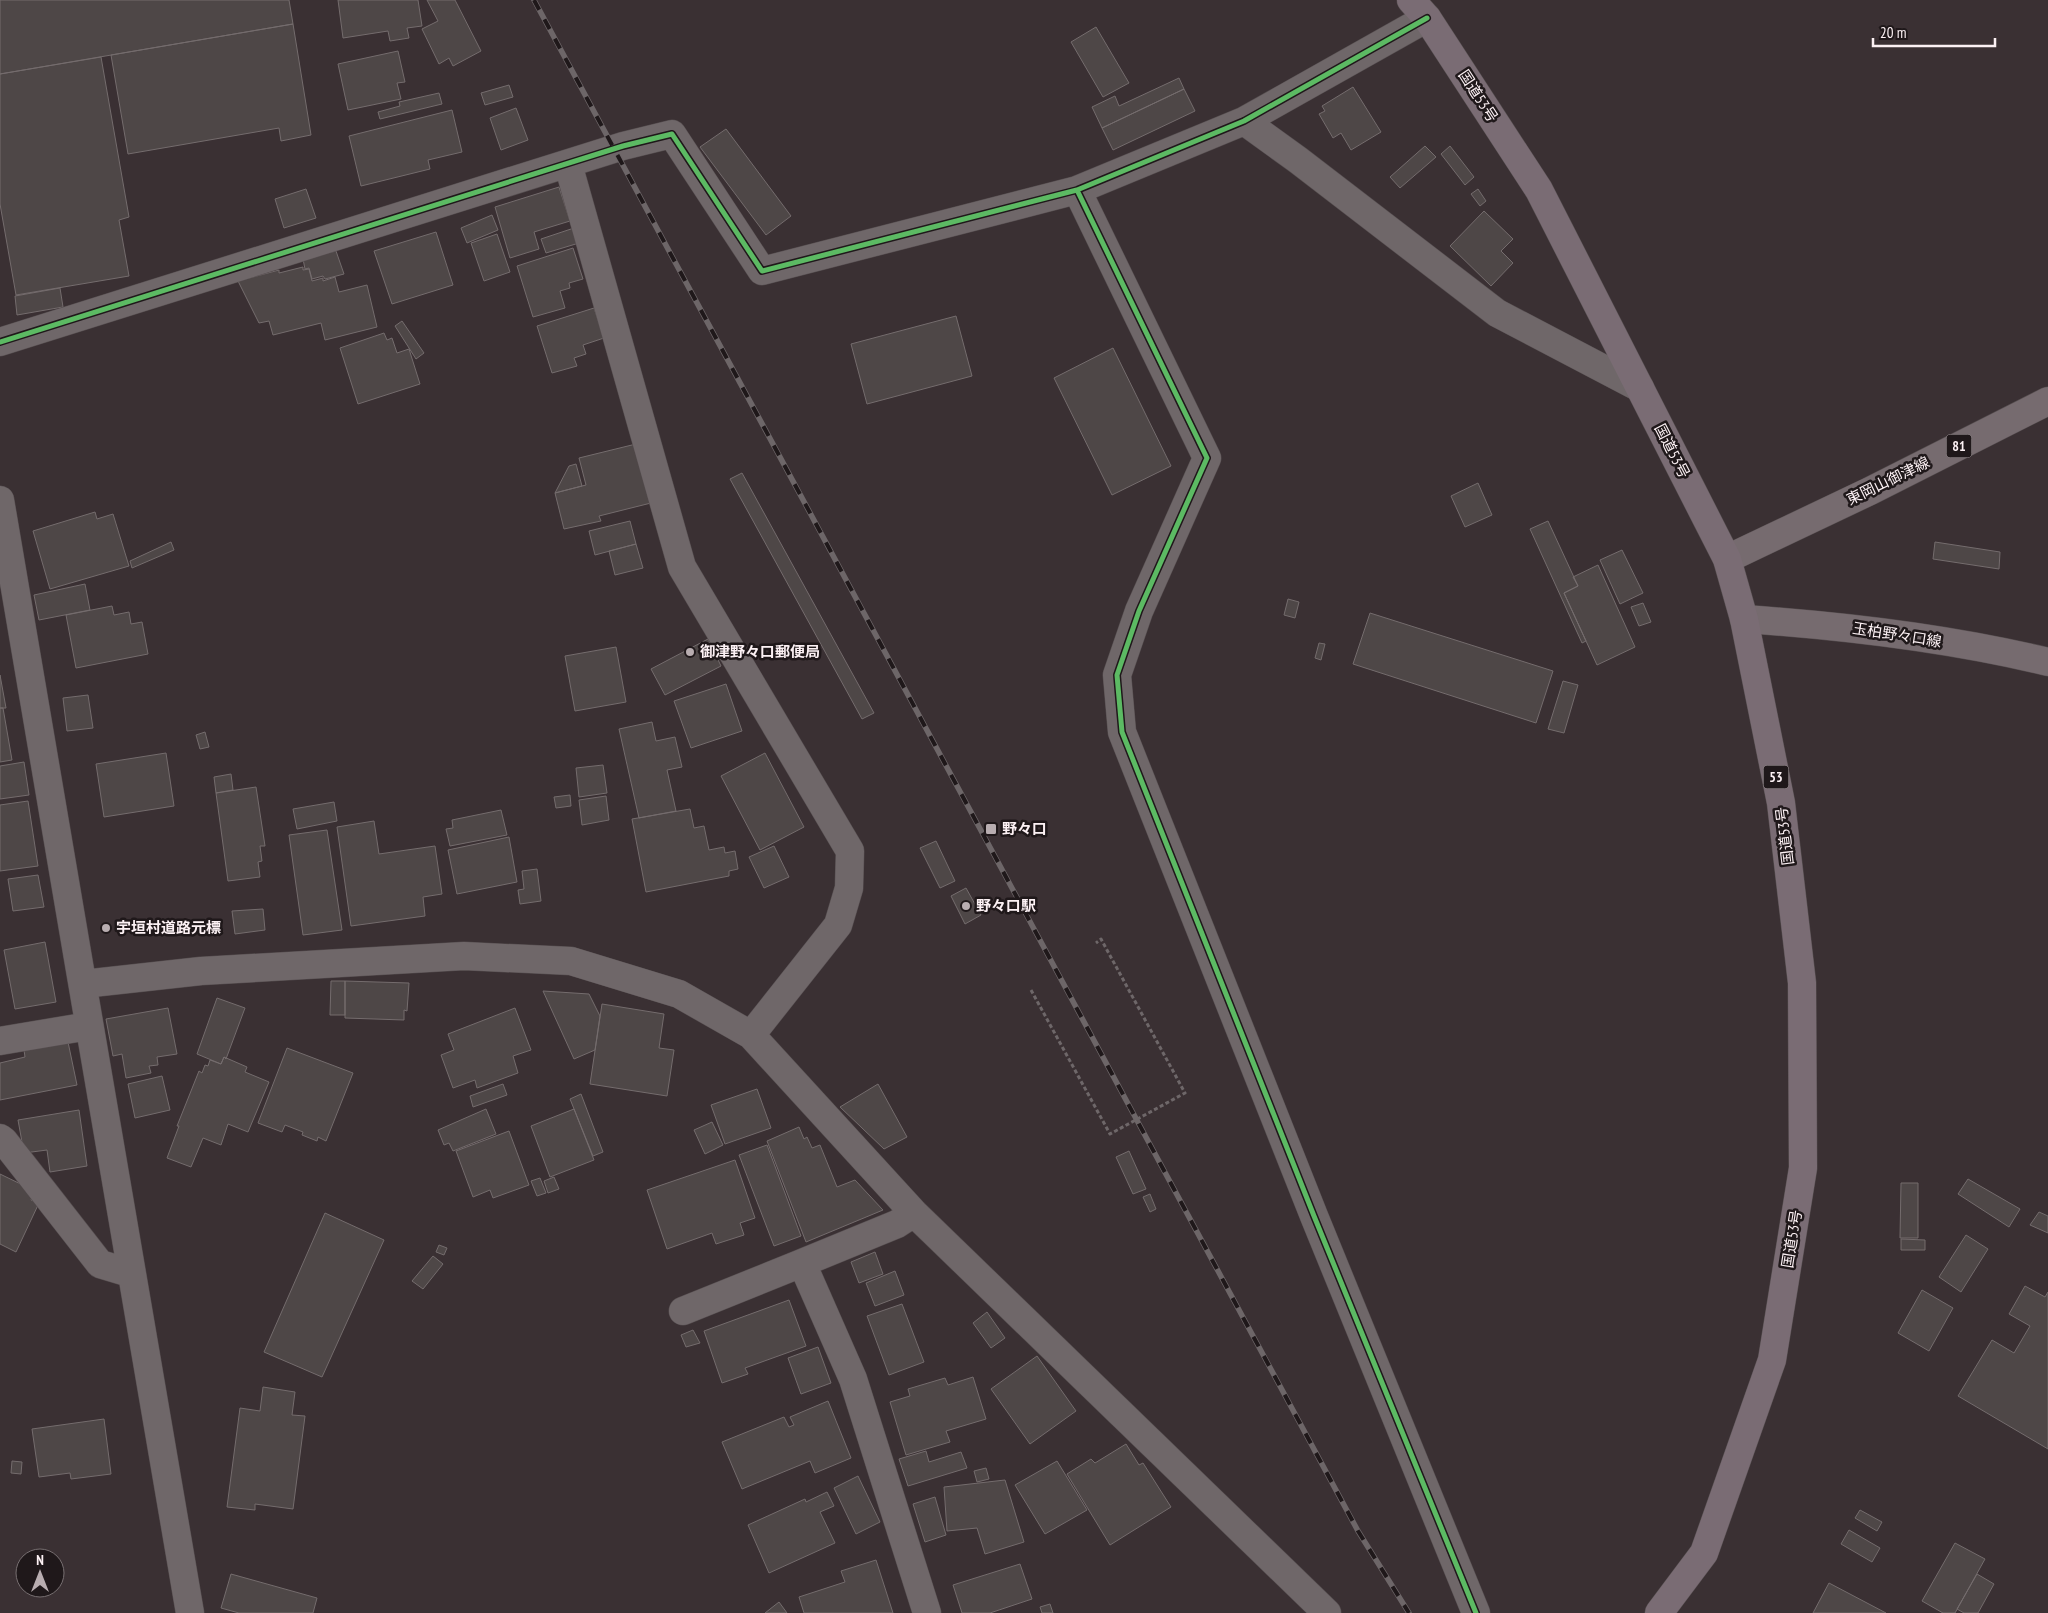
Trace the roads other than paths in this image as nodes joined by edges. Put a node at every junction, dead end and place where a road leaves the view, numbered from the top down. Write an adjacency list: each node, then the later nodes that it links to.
1 (1419, 9): 2 (street); 6 (highway, 国道53号 / 53)
2 (1244, 121): 4 (street); 6 (street)
3 (568, 164): 4 (street); 5 (street); 14 (street)
4 (1077, 190): 24 (street)
5 (0, 342)
6 (1640, 388): 9 (highway, 国道53号 / 53)
7 (2048, 400): 9 (main road, 東岡山御津線 / 81)
8 (0, 500): 12 (street)
9 (1727, 559): 10 (highway, 国道53号 / 53)
10 (1744, 619): 11 (main road, 玉柏野々口線); 25 (highway, 国道53号 / 53)
11 (2048, 662)
12 (83, 984): 13 (street); 14 (street)
13 (89, 1026): 15 (street); 19 (street)
14 (750, 1036): 17 (street)
15 (0, 1041)
16 (0, 1138): 19 (street)
17 (914, 1213): 18 (street); 23 (street)
18 (802, 1263): 20 (street); 22 (street)
19 (130, 1273): 21 (street)
20 (683, 1311)
21 (190, 1613)
22 (927, 1613)
23 (1327, 1613)
24 (1476, 1613)
25 (1659, 1613)

